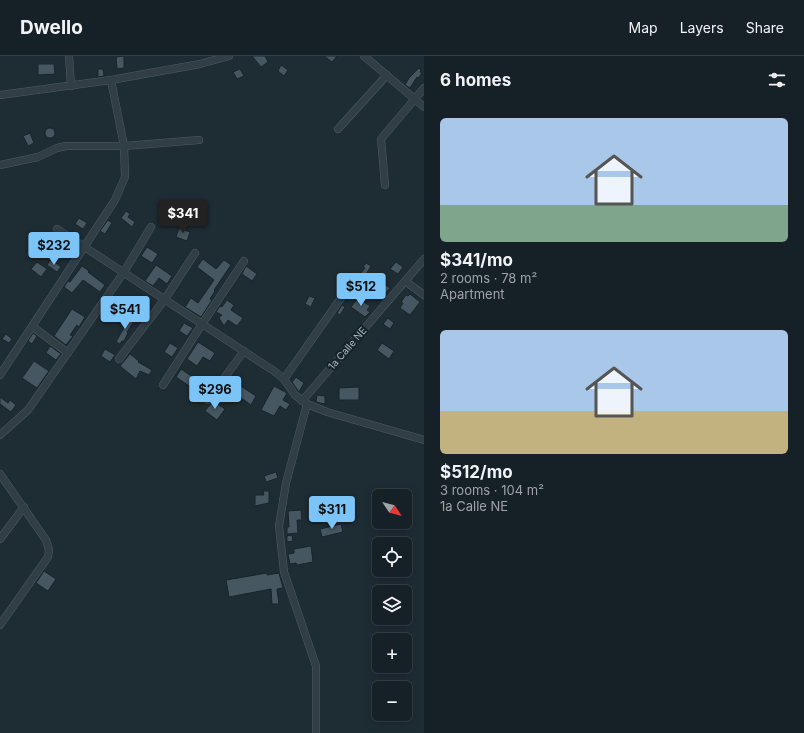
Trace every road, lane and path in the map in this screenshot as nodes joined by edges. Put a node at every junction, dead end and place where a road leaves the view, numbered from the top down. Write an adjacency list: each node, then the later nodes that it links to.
1 (69, 56): 6 (street)
2 (229, 56): 5 (street)
3 (364, 56): 4 (street)
4 (386, 75): 9 (street); 11 (street)
5 (111, 80): 6 (street); 13 (street)
6 (71, 86): 8 (street)
7 (424, 88): 9 (street)
8 (0, 95)
9 (415, 99): 10 (street); 15 (street)
10 (424, 107)
11 (338, 129)
12 (199, 140): 13 (street)
13 (124, 146): 14 (street); 18 (street)
14 (0, 165)
15 (385, 185)
16 (151, 227): 22 (street)
17 (57, 228): 18 (street)
18 (85, 246): 22 (street); 28 (street)
19 (195, 253): 26 (street)
20 (424, 259): 23 (street, 1a Calle NE)
21 (244, 261): 27 (street)
22 (124, 272): 26 (street); 30 (street)
23 (405, 281): 25 (street); 36 (street, 1a Calle NE)
24 (348, 288): 33 (street)
25 (424, 295)
26 (164, 299): 27 (street); 31 (street)
27 (202, 324): 29 (street); 34 (street)
28 (33, 327): 30 (street); 32 (street)
29 (244, 351): 33 (street); 35 (street)
30 (68, 353): 37 (street)
31 (119, 359)
32 (0, 375)
33 (284, 379): 36 (street)
34 (163, 384)
35 (208, 400)
36 (304, 403): 38 (street); 43 (street)
37 (0, 435)
38 (424, 440)
39 (0, 474): 40 (street)
40 (24, 507): 41 (street); 42 (street)
41 (0, 539)
42 (0, 625)
43 (316, 733)

